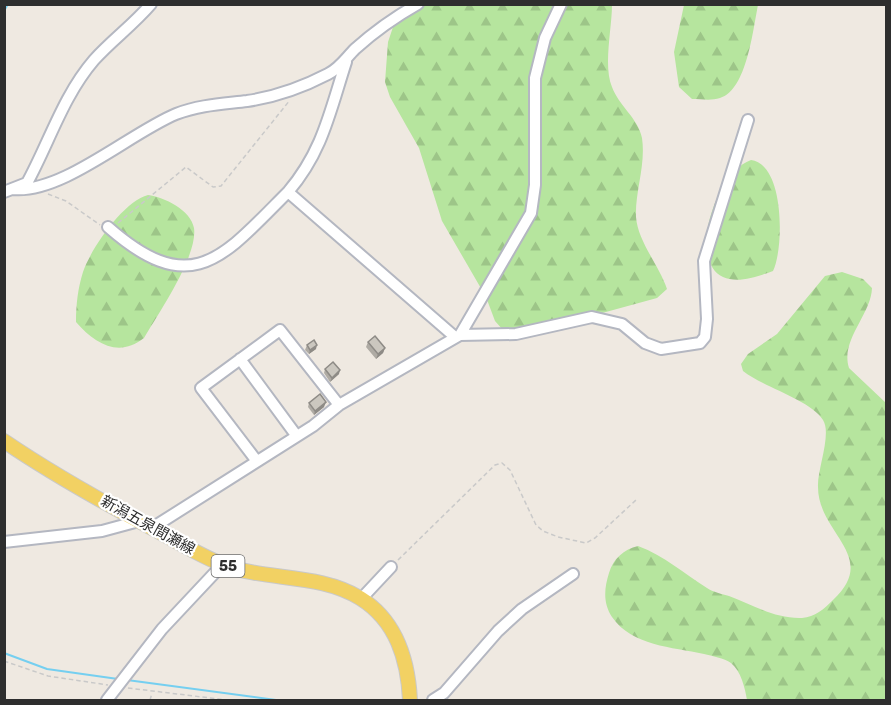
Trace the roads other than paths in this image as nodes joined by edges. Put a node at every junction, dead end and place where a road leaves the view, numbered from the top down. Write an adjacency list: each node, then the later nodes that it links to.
1 (151, 4): 6 (street)
2 (418, 4): 4 (street)
3 (561, 4): 9 (street)
4 (346, 60): 6 (street); 7 (street)
5 (748, 120): 9 (street)
6 (9, 190)
7 (288, 192): 8 (street); 9 (street)
8 (108, 227)
9 (458, 336): 11 (street)
10 (240, 359): 11 (street); 12 (street); 14 (street)
11 (339, 405): 12 (street)
12 (296, 435): 14 (street)
13 (4, 441): 15 (main road, 新潟五泉間瀬線 / 55)
14 (256, 460): 15 (street)
15 (145, 525): 16 (street); 17 (main road, 新潟五泉間瀬線 / 55)
16 (4, 542)
17 (223, 564): 20 (main road, 新潟五泉間瀬線 / 55); 21 (street)
18 (391, 567): 20 (street)
19 (573, 574): 23 (street)
20 (361, 599): 22 (main road, 新潟五泉間瀬線 / 55)
21 (107, 700)
22 (410, 700)
23 (433, 700)

